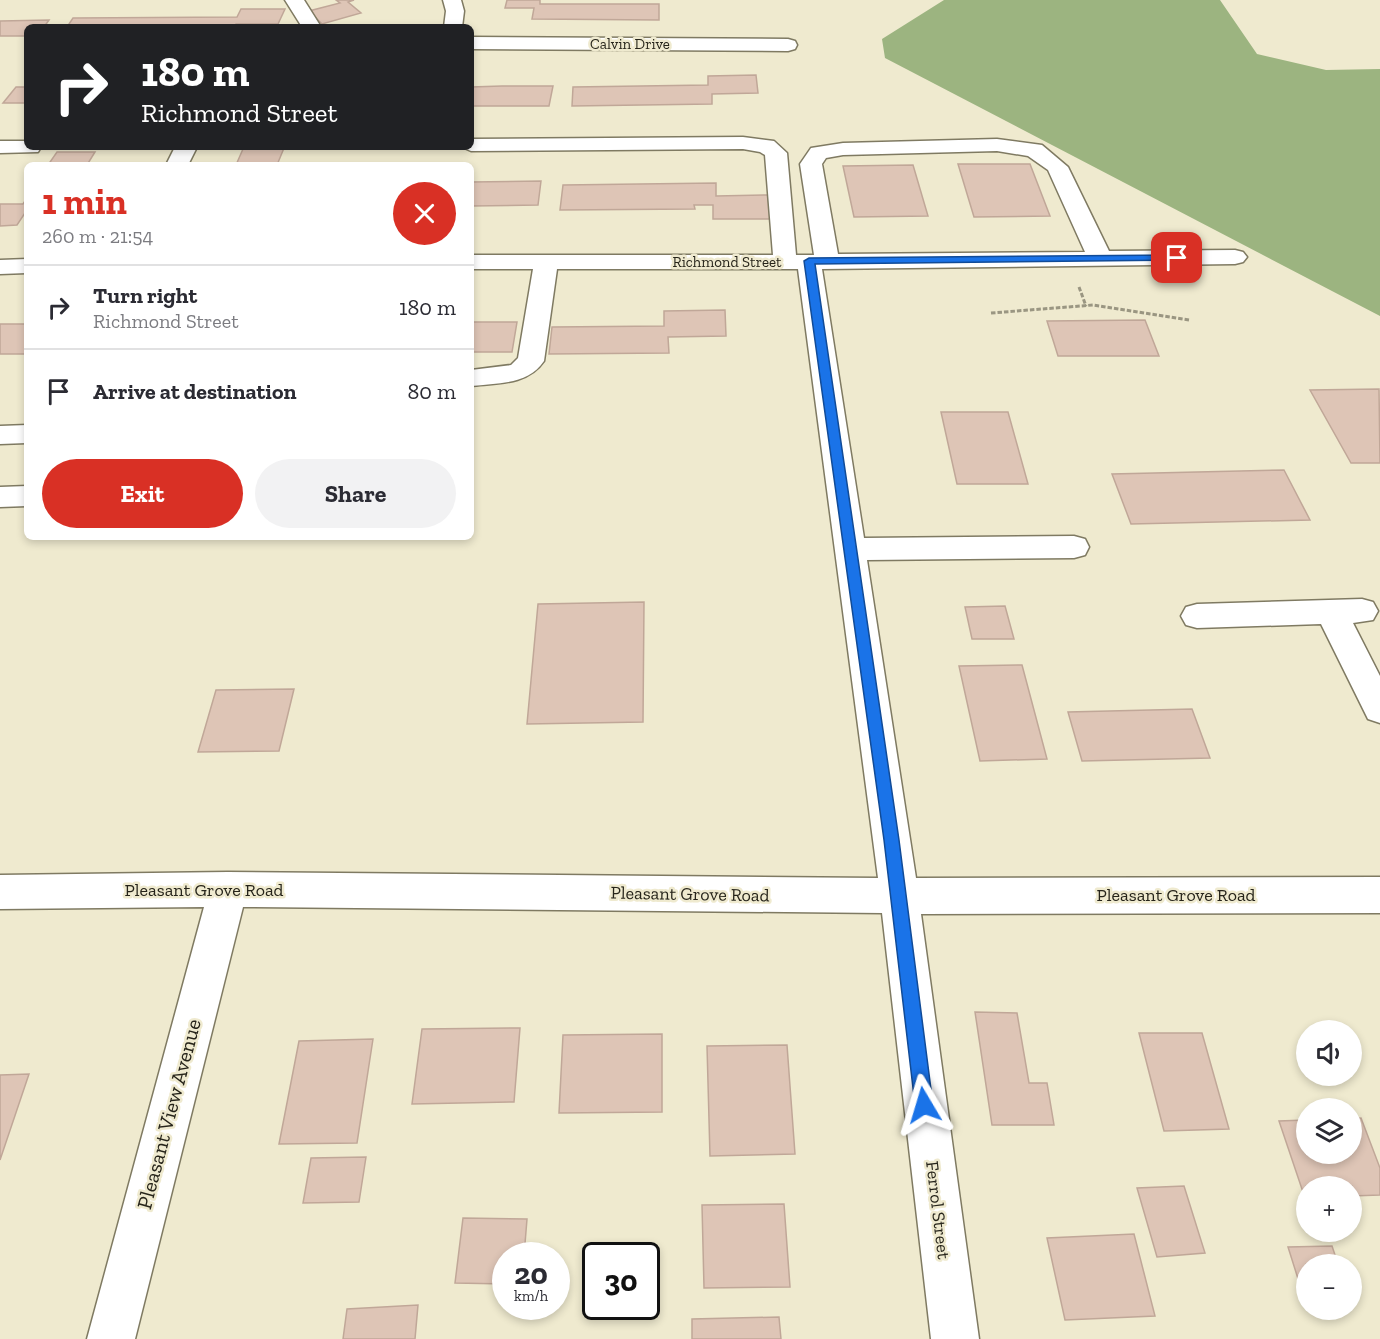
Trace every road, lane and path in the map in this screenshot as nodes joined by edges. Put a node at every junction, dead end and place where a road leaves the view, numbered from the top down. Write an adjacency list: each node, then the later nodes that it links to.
1 (294, 0): 3 (street)
2 (452, 0): 4 (street)
3 (309, 24)
4 (453, 24)
5 (474, 43): 6 (street, Calvin Drive)
6 (788, 45)
7 (474, 145): 13 (street)
8 (0, 147): 9 (street)
9 (24, 147)
10 (1235, 257): 11 (street, Richmond Street)
11 (1100, 258): 13 (street, Richmond Street); 13 (street)
12 (474, 261): 14 (street, Richmond Street)
13 (807, 261): 14 (street, Richmond Street); 27 (street, Ferrol Street)
14 (546, 262): 21 (street)
15 (24, 266): 16 (street)
16 (0, 267)
17 (1077, 280): 18 (path)
18 (1086, 306): 19 (path); 20 (path)
19 (991, 313)
20 (1189, 320)
21 (474, 378)
22 (24, 434): 23 (street)
23 (0, 435)
24 (24, 496): 25 (street)
25 (0, 497)
26 (1074, 547): 27 (street)
27 (850, 549): 33 (street, Ferrol Street)
28 (1197, 616): 29 (street)
29 (1380, 709)
30 (228, 889): 31 (street, Pleasant Grove Road); 33 (street, Pleasant Grove Road); 34 (street, Pleasant View Avenue)
31 (0, 892)
32 (1380, 894): 33 (street, Pleasant Grove Road)
33 (898, 896): 35 (street, Ferrol Street)
34 (111, 1339)
35 (954, 1339)

